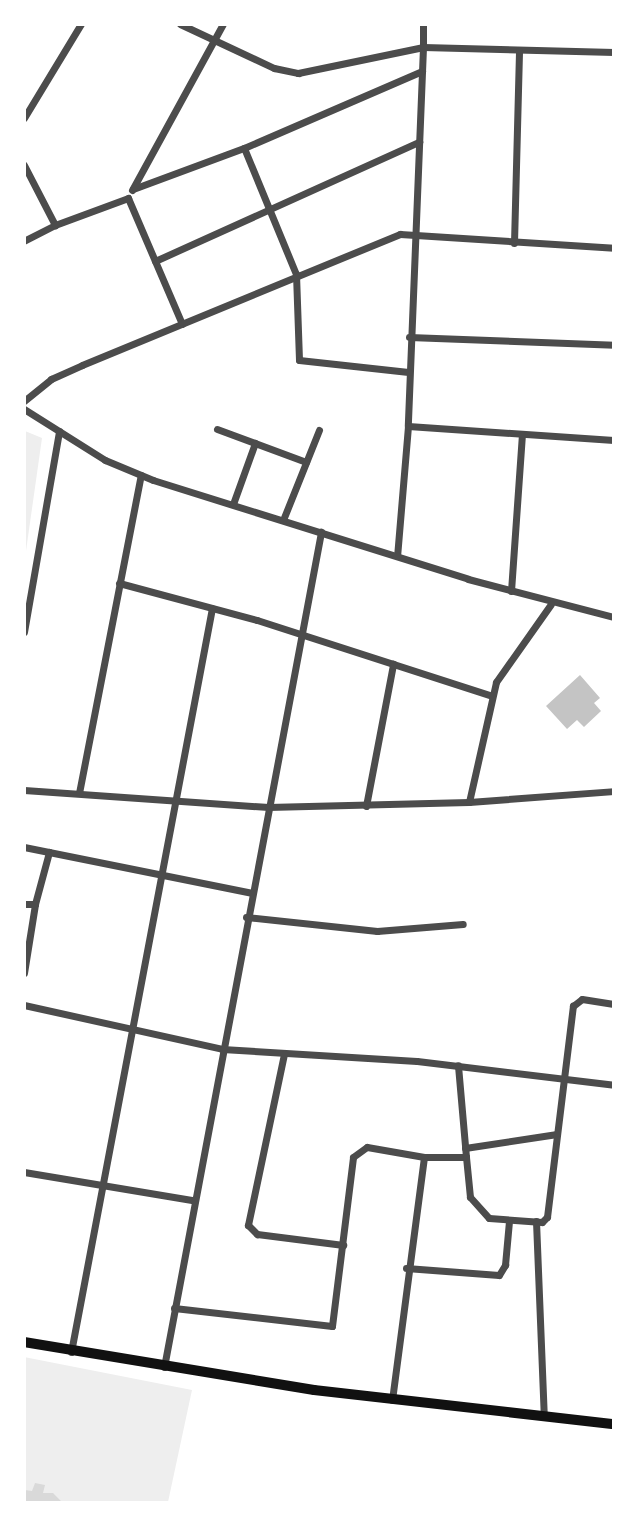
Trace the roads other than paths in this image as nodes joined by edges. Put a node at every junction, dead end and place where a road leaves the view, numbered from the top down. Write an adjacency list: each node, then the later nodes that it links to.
1 (81, 24): 10 (street)
2 (180, 24): 5 (street)
3 (223, 24): 5 (street)
4 (423, 24): 6 (street)
5 (215, 40): 6 (street); 14 (street)
6 (423, 47): 7 (street); 9 (street)
7 (520, 51): 8 (street); 20 (street)
8 (614, 52)
9 (422, 71): 11 (street); 12 (street)
10 (24, 118)
11 (419, 142): 16 (street); 18 (street)
12 (244, 148): 14 (street); 16 (street)
13 (24, 164): 17 (street)
14 (133, 189): 15 (street)
15 (128, 198): 17 (street); 22 (street)
16 (268, 207): 22 (street); 23 (street)
17 (55, 225): 19 (street)
18 (415, 234): 20 (street); 23 (street); 25 (street)
19 (24, 241)
20 (514, 243): 21 (street)
21 (614, 248)
22 (155, 261): 24 (street)
23 (296, 274): 24 (street); 27 (street)
24 (182, 324): 28 (street)
25 (409, 337): 26 (street); 27 (street)
26 (614, 345)
27 (408, 372): 30 (street)
28 (24, 401)
29 (24, 408): 33 (street)
30 (408, 426): 34 (street); 42 (street)
31 (217, 429): 36 (street)
32 (319, 430): 37 (street)
33 (59, 431): 38 (street); 48 (street)
34 (522, 434): 35 (street); 44 (street)
35 (614, 440)
36 (256, 443): 37 (street); 39 (street)
37 (306, 462): 40 (street)
38 (141, 475): 39 (street); 43 (street)
39 (233, 505): 40 (street)
40 (283, 520): 41 (street)
41 (321, 532): 42 (street); 49 (street)
42 (397, 556): 44 (street)
43 (119, 583): 46 (street); 54 (street)
44 (510, 591): 45 (street)
45 (551, 604): 47 (street); 51 (street)
46 (212, 608): 49 (street); 55 (street)
47 (614, 617)
48 (24, 632)
49 (302, 635): 50 (street); 58 (street)
50 (393, 664): 51 (street); 57 (street)
51 (492, 696): 56 (street)
52 (24, 790): 54 (street)
53 (614, 791): 56 (street)
54 (79, 793): 55 (street)
55 (175, 801): 58 (street); 61 (street)
56 (468, 802): 57 (street)
57 (366, 806): 58 (street)
58 (268, 807): 62 (street)
59 (24, 847): 60 (street)
60 (48, 852): 61 (street); 64 (street)
61 (159, 874): 62 (street); 70 (street)
62 (252, 893): 65 (street)
63 (24, 904): 64 (street)
64 (34, 904): 67 (street)
65 (246, 917): 66 (street); 71 (street)
66 (463, 924)
67 (24, 973)
68 (614, 1004): 74 (street)
69 (24, 1005): 70 (street)
70 (131, 1031): 71 (street); 81 (street)
71 (222, 1049): 72 (street); 82 (street)
72 (284, 1054): 73 (street); 85 (street)
73 (458, 1065): 74 (street); 77 (street)
74 (566, 1081): 75 (street); 76 (street)
75 (614, 1085)
76 (557, 1134): 77 (street); 84 (street)
77 (465, 1147): 79 (street)
78 (424, 1157): 79 (street); 85 (street); 86 (street)
79 (466, 1157): 83 (street)
80 (24, 1172): 81 (street)
81 (103, 1186): 82 (street); 89 (street)
82 (192, 1200): 87 (street)
83 (509, 1221): 84 (street); 86 (street)
84 (537, 1222): 92 (street)
85 (343, 1245): 87 (street)
86 (406, 1268): 91 (street)
87 (174, 1308): 90 (street)
88 (24, 1342): 89 (main road)
89 (71, 1352): 90 (main road)
90 (163, 1368): 91 (main road)
91 (392, 1400): 92 (main road)
92 (544, 1416): 93 (main road)
93 (614, 1424)

